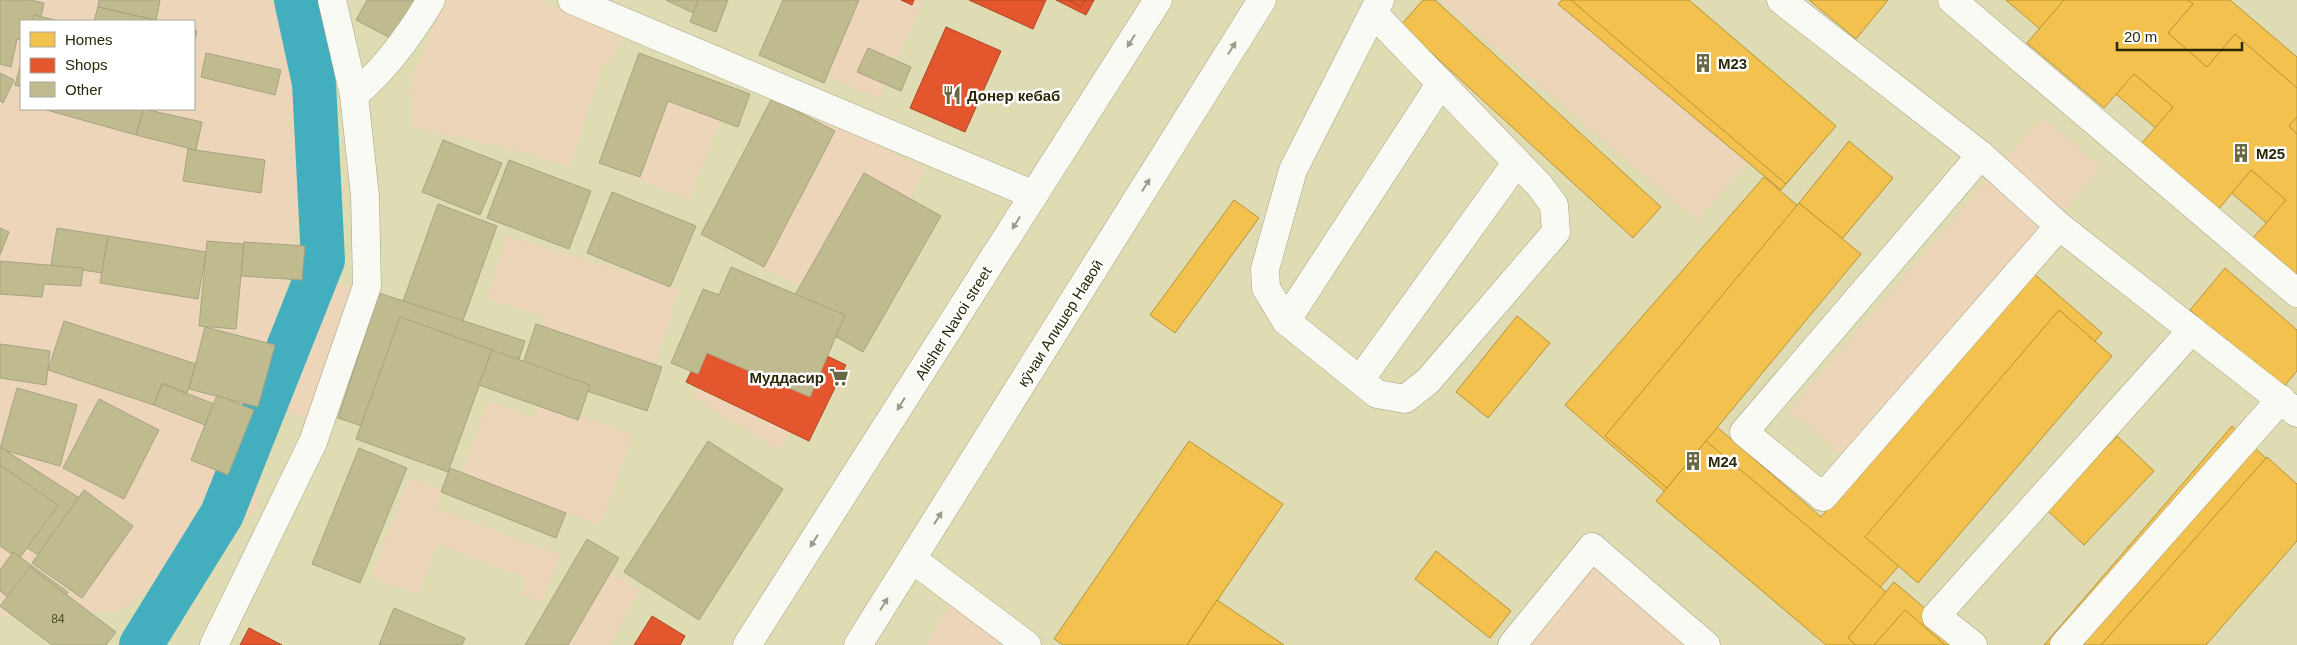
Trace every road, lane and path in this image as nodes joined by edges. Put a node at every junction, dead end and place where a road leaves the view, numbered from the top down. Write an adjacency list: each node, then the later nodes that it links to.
1 (332, 0): 10 (street)
2 (431, 0): 10 (street)
3 (572, 0): 13 (street)
4 (1158, 0): 13 (street, Alisher Navoi street, one-way to 13)
5 (1262, 0): 20 (street, кӯчаи Алишер Навоӣ, one-way to 5)
6 (1780, 0): 11 (street)
7 (1952, 0): 15 (street)
8 (1377, 6): 9 (street); 16 (street)
9 (1441, 83): 12 (street); 16 (street)
10 (354, 95): 21 (street)
11 (1981, 155): 14 (street); 14 (street)
12 (1517, 162): 18 (street); 18 (street)
13 (1034, 195): 22 (street, Alisher Navoi street, one-way to 22)
14 (2059, 226): 17 (street)
15 (2297, 293)
16 (1286, 321): 18 (street)
17 (2192, 330): 19 (street); 27 (street)
18 (1360, 380)
19 (2289, 406): 28 (street)
20 (912, 559): 23 (street, кӯчаи Алишер Навоӣ, one-way to 20); 24 (street)
21 (214, 645)
22 (748, 645)
23 (858, 645)
24 (1027, 645)
25 (1512, 645): 26 (street)
26 (1706, 645)
27 (1973, 645)
28 (2064, 645)

